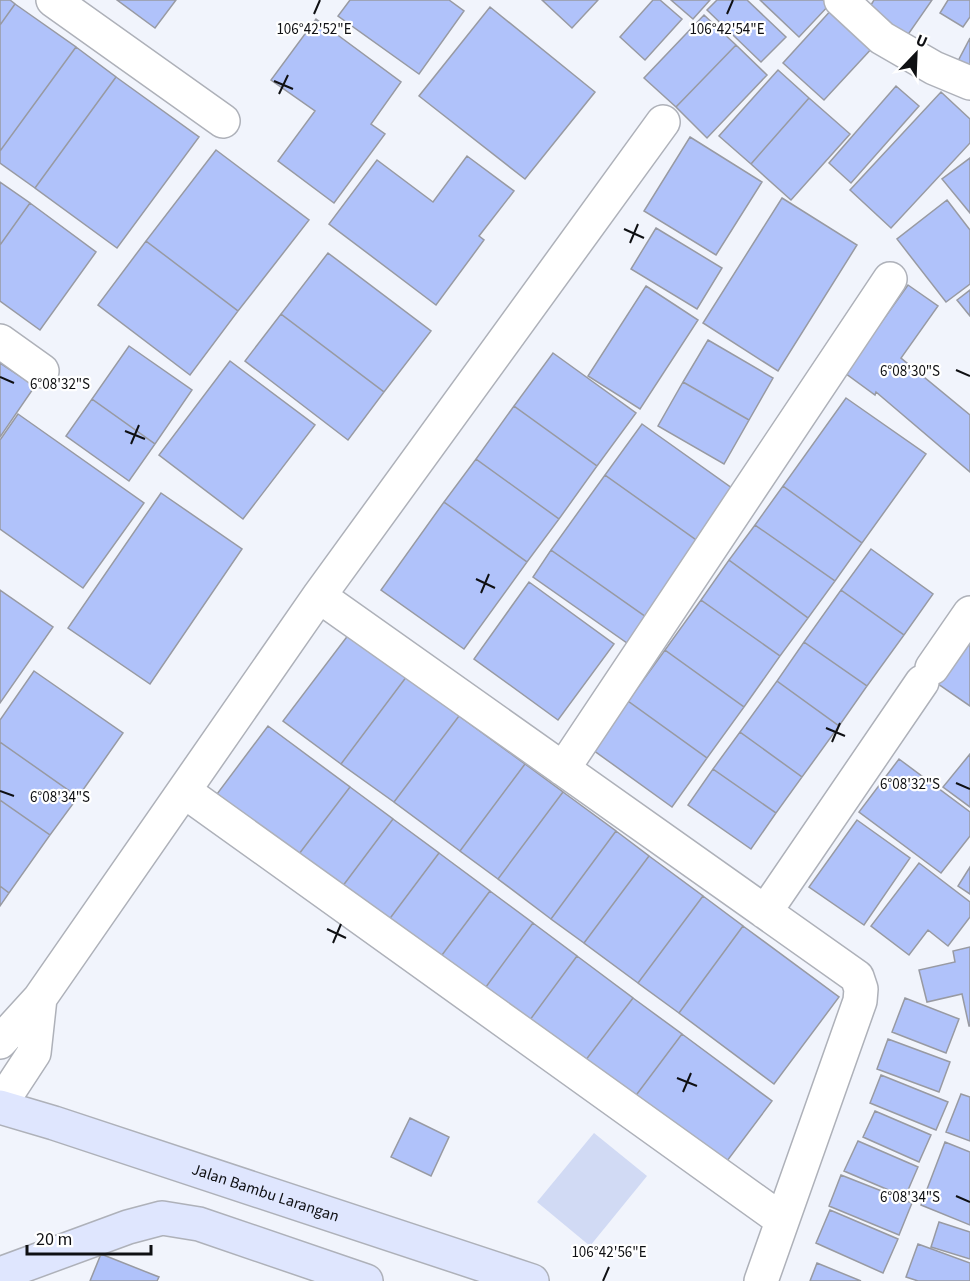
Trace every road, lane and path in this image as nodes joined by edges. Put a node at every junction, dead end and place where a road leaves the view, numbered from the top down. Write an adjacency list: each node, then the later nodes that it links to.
1 (52, 0): 4 (street)
2 (841, 0): 3 (street)
3 (970, 83)
4 (223, 121)
5 (663, 122): 9 (street)
6 (890, 279): 11 (street)
7 (0, 340): 8 (street)
8 (42, 371)
9 (319, 596): 11 (street); 12 (street)
10 (970, 613): 13 (street)
11 (563, 769): 13 (street)
12 (184, 791): 14 (street); 17 (street)
13 (765, 912): 17 (street)
14 (40, 998): 15 (street); 16 (street)
15 (0, 1042)
16 (0, 1106): 20 (street, Jalan Bambu Larangan)
17 (782, 1220): 21 (street)
18 (0, 1274): 19 (street)
19 (366, 1281)
20 (532, 1281)
21 (761, 1281)

